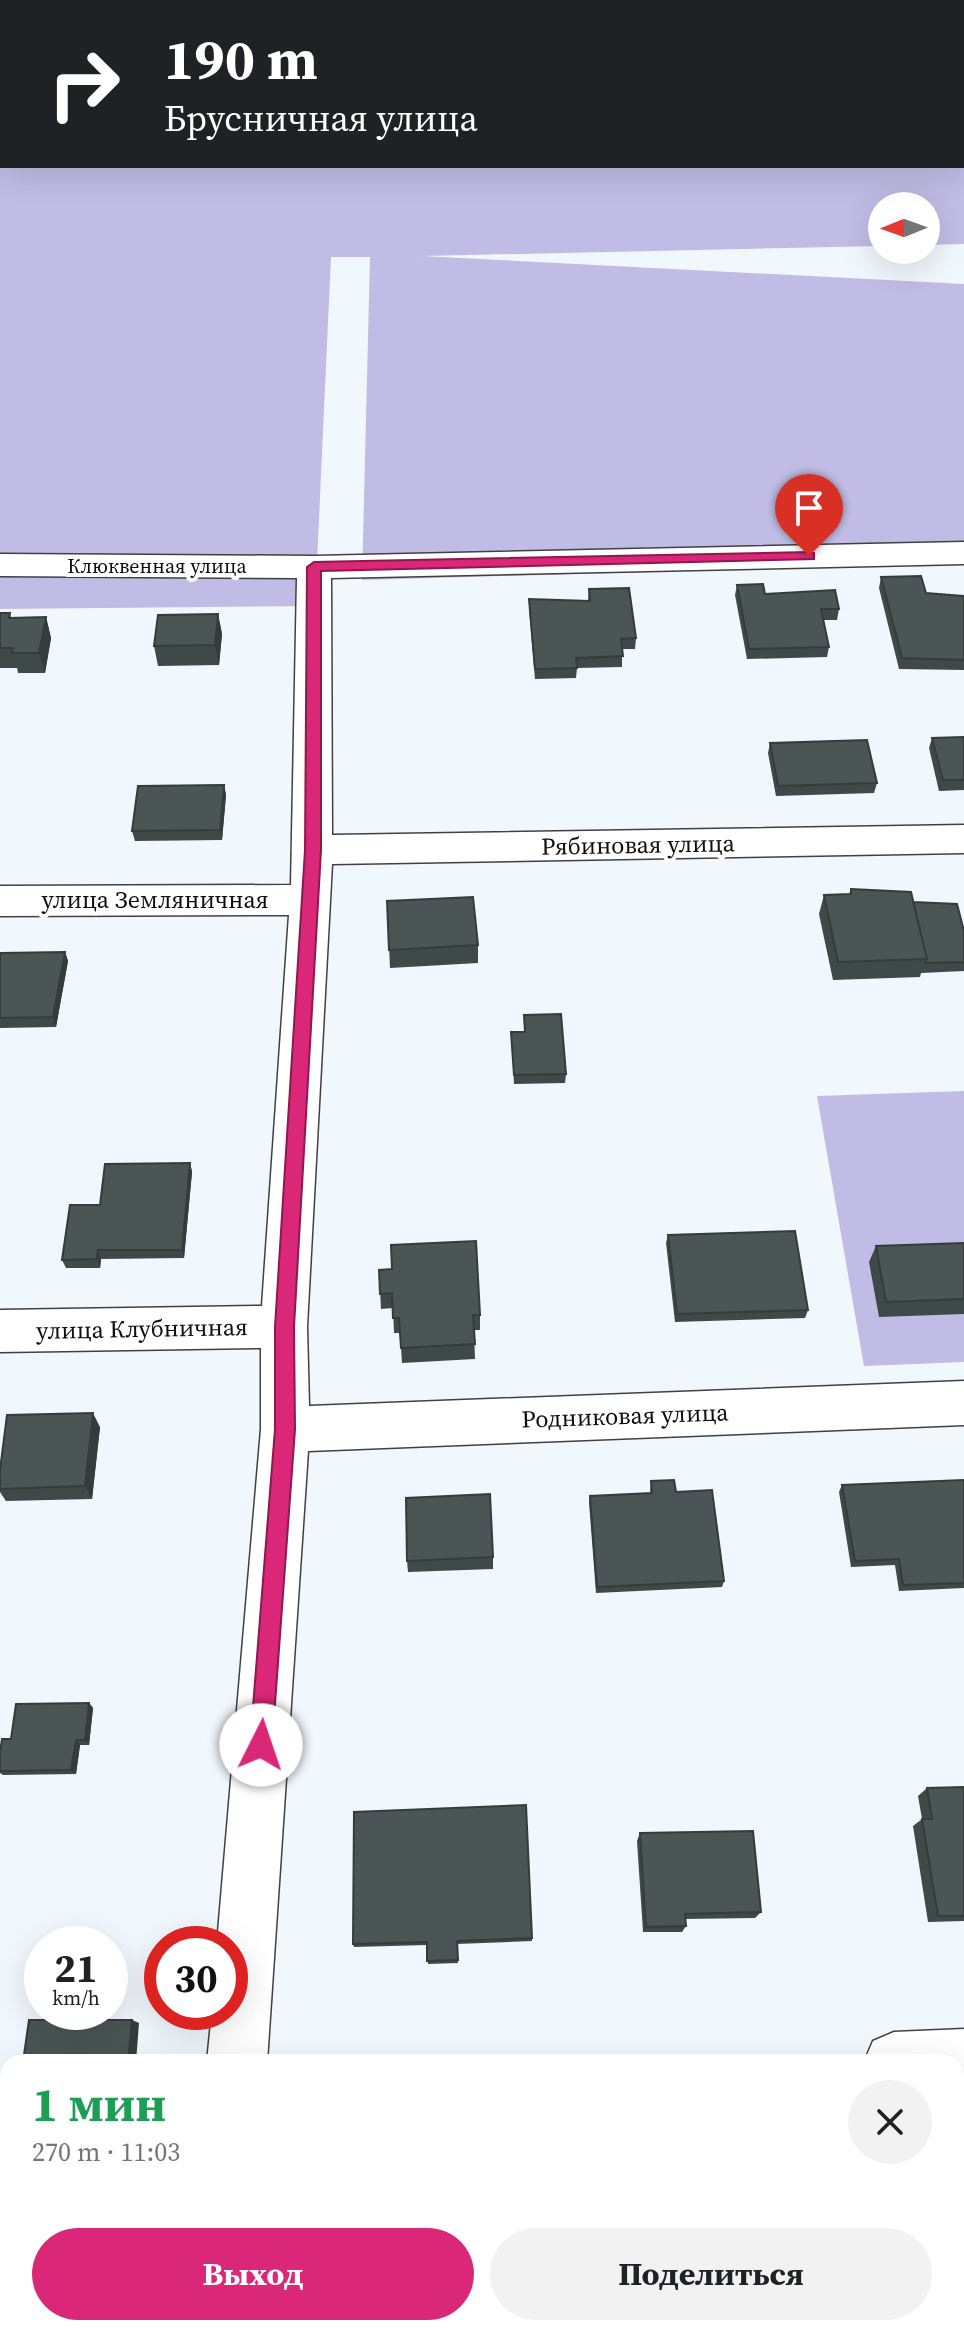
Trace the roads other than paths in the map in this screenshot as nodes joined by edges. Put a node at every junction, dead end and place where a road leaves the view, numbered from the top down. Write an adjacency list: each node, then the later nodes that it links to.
1 (964, 553): 3 (street, Клюквенная улица)
2 (0, 565): 3 (street, Клюквенная улица)
3 (314, 567): 5 (street)
4 (964, 839): 5 (street, Рябиновая улица)
5 (313, 850): 6 (street)
6 (309, 900): 7 (street, улица Земляничная); 8 (street)
7 (0, 901)
8 (284, 1327): 9 (street, улица Клубничная); 11 (street)
9 (0, 1331)
10 (964, 1403): 11 (street, Родниковая улица)
11 (285, 1429): 12 (street)
12 (238, 2054)

